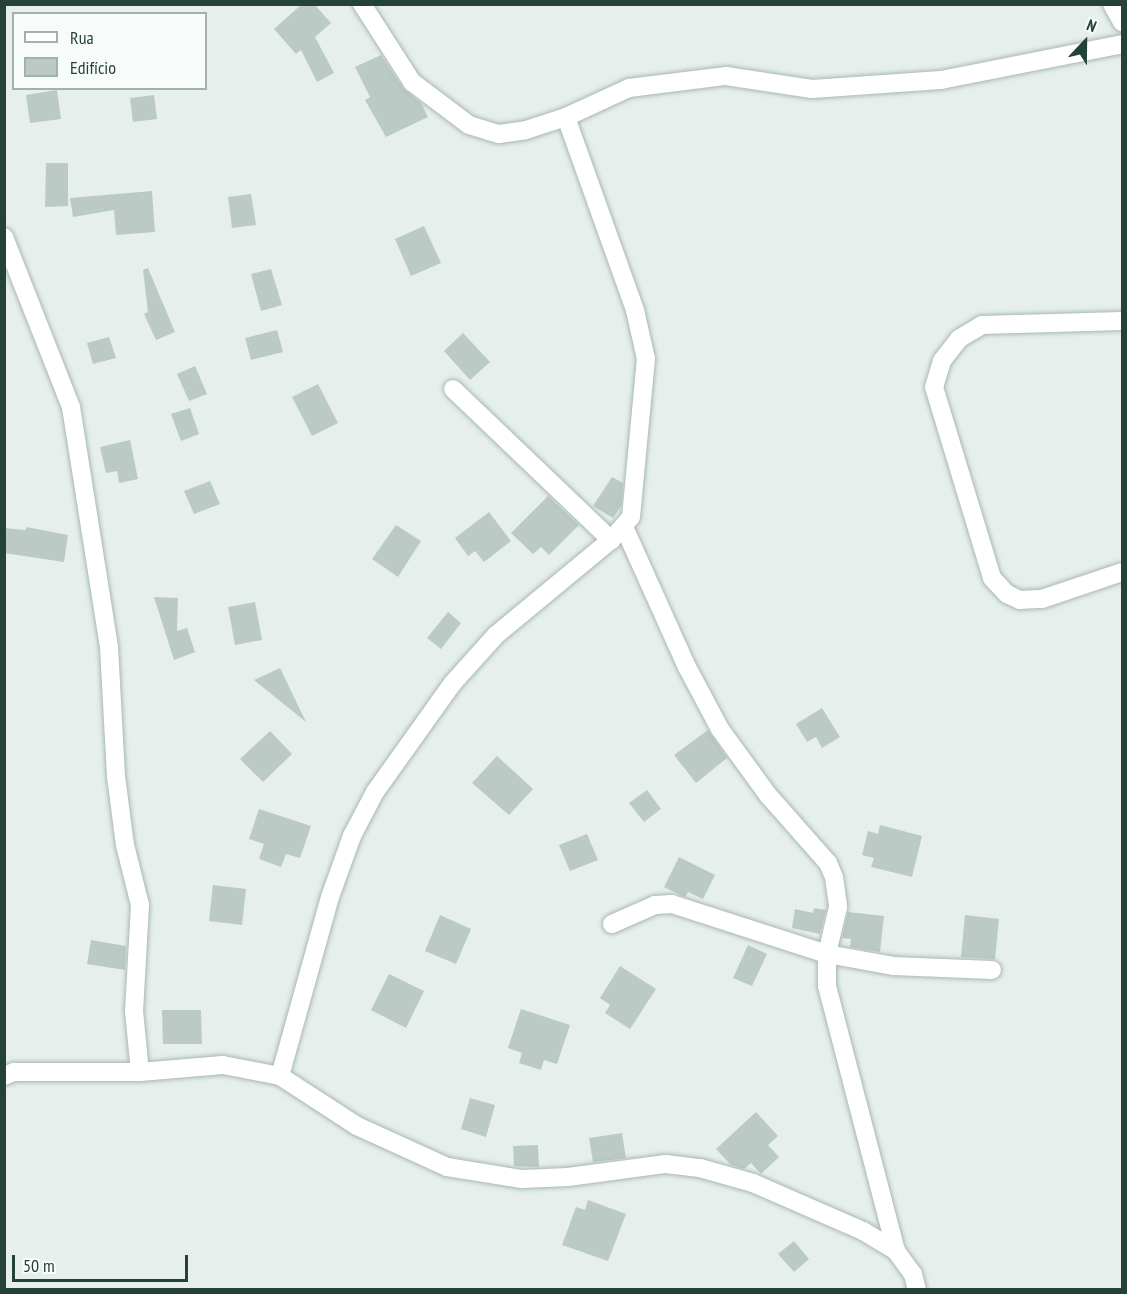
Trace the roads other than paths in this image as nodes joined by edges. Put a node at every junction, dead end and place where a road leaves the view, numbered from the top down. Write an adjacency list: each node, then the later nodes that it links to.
1 (362, 4): 5 (street)
2 (1112, 4): 3 (street)
3 (1122, 22)
4 (1122, 44): 5 (street)
5 (566, 117): 9 (street)
6 (4, 237): 15 (street)
7 (1122, 321): 11 (street)
8 (453, 389): 10 (street)
9 (624, 527): 10 (street); 13 (street)
10 (611, 540): 17 (street)
11 (1122, 572)
12 (612, 924): 13 (street)
13 (826, 954): 14 (street); 18 (street)
14 (992, 970)
15 (140, 1072): 16 (street); 17 (street)
16 (4, 1076)
17 (280, 1076): 18 (street)
18 (897, 1251): 19 (street)
19 (917, 1290)

